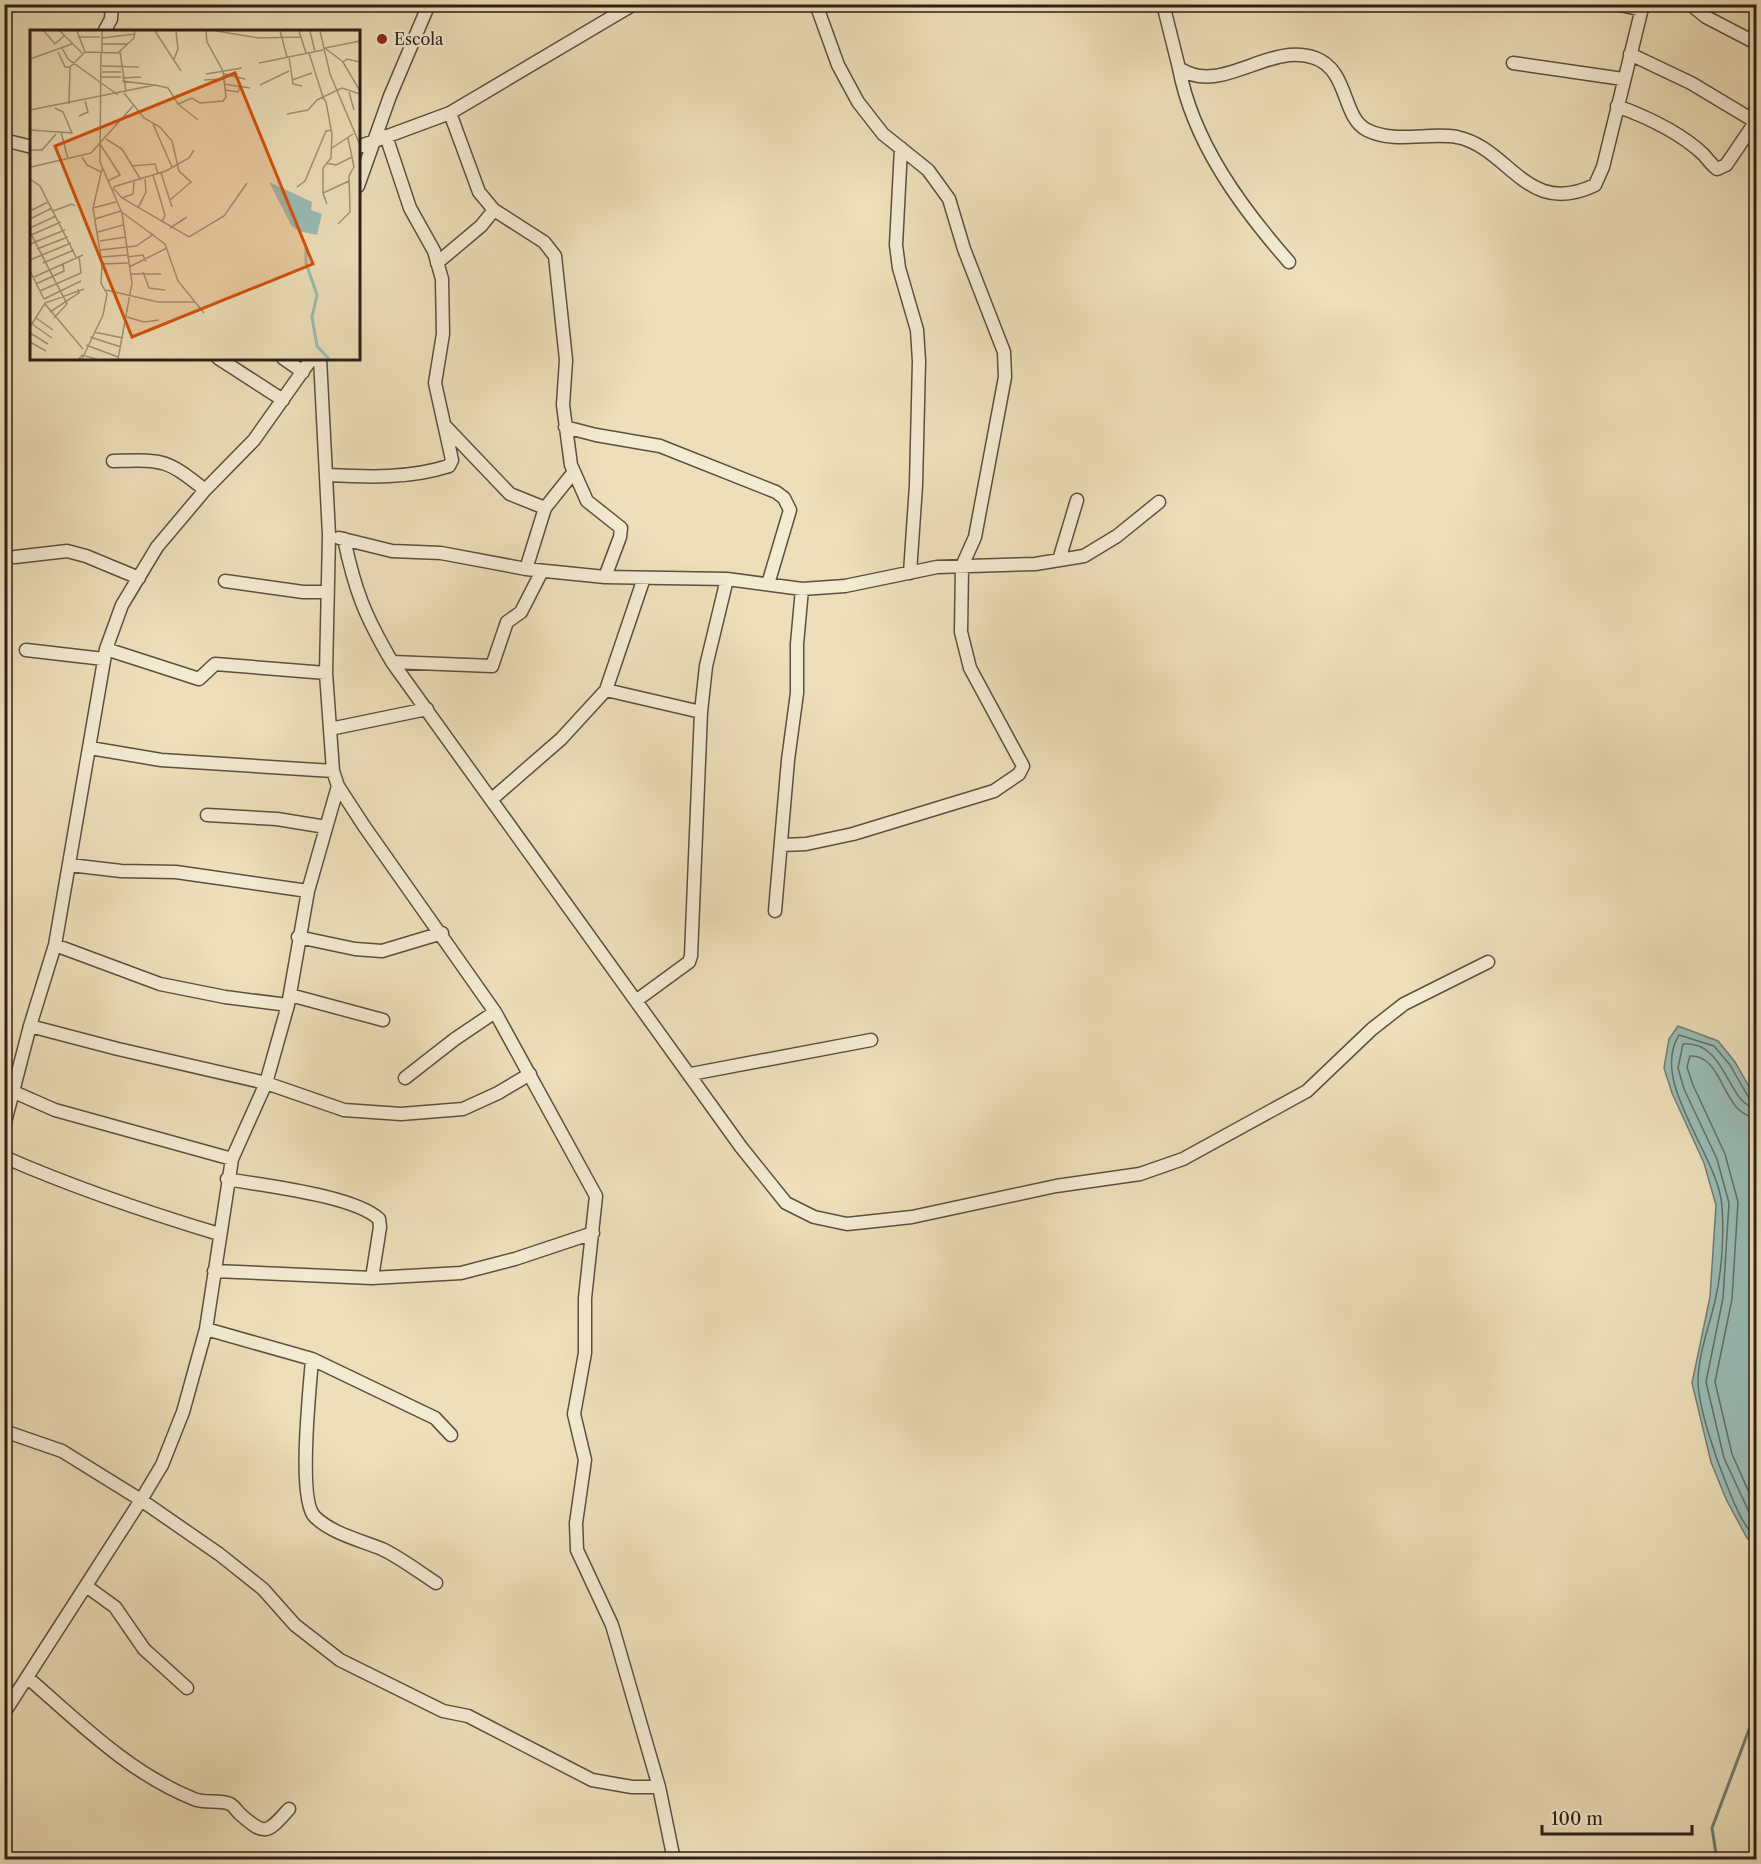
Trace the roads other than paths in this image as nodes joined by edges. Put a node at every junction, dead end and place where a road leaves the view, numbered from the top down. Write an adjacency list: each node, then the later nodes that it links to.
1 (112, 4): 9 (street)
2 (429, 4): 20 (street)
3 (634, 4): 16 (street)
4 (816, 4): 23 (street)
5 (1163, 4): 13 (street)
6 (1617, 4): 8 (street)
7 (1690, 4): 10 (street)
8 (1643, 7): 11 (street)
9 (105, 30)
10 (1756, 43)
11 (1630, 54): 14 (street); 17 (street)
12 (1513, 63): 14 (street)
13 (1179, 68): 15 (street); 26 (street)
14 (1623, 79): 15 (street)
15 (1617, 106): 17 (street)
16 (450, 113): 18 (street); 25 (street)
17 (1756, 121)
18 (386, 136): 20 (street); 27 (street)
19 (4, 140): 21 (street)
20 (373, 142): 22 (street); 24 (street)
21 (30, 146)
22 (360, 146)
23 (901, 148): 47 (street); 50 (street)
24 (360, 180)
25 (494, 210): 27 (street); 35 (street)
26 (1289, 262)
27 (437, 263): 34 (street)
28 (221, 360): 33 (street)
29 (286, 360): 32 (street)
30 (311, 360): 32 (street)
31 (320, 360): 38 (street)
32 (303, 372): 33 (street)
33 (283, 400): 39 (street)
34 (445, 426): 38 (street); 42 (street)
35 (566, 427): 37 (street); 56 (street)
36 (113, 461): 39 (street)
37 (573, 473): 42 (street); 51 (street)
38 (326, 475): 43 (street)
39 (206, 490): 52 (street)
40 (1077, 500): 46 (street)
41 (1159, 502): 46 (street)
42 (545, 508): 48 (street)
43 (329, 534): 44 (street); 58 (street)
44 (344, 539): 48 (street); 61 (street)
45 (15, 557): 52 (street)
46 (1059, 560): 47 (street)
47 (962, 566): 50 (street); 73 (street)
48 (526, 569): 49 (street)
49 (542, 571): 51 (street); 61 (street)
50 (910, 573): 57 (street)
51 (605, 577): 53 (street)
52 (139, 578): 60 (street)
53 (644, 578): 54 (street); 63 (street)
54 (727, 579): 56 (street); 65 (street)
55 (225, 581): 58 (street)
56 (768, 584): 57 (street)
57 (802, 588): 73 (street)
58 (328, 592): 62 (street)
59 (26, 650): 60 (street)
60 (105, 654): 62 (street); 67 (street)
61 (392, 662): 64 (street)
62 (326, 673): 66 (street)
63 (606, 690): 65 (street); 70 (street)
64 (427, 709): 66 (street); 70 (street)
65 (701, 712): 82 (street)
66 (330, 729): 68 (street)
67 (90, 748): 68 (street); 74 (street)
68 (333, 771): 69 (street)
69 (338, 786): 72 (street); 77 (street)
70 (492, 799): 82 (street)
71 (207, 815): 72 (street)
72 (326, 827): 75 (street)
73 (781, 845): 76 (street)
74 (70, 865): 75 (street); 79 (street)
75 (308, 891): 78 (street)
76 (775, 911)
77 (442, 933): 78 (street); 83 (street)
78 (298, 937): 81 (street)
79 (55, 945): 81 (street); 85 (street)
80 (1488, 962): 88 (street)
81 (289, 1000): 84 (street); 90 (street)
82 (637, 1000): 88 (street)
83 (495, 1012): 87 (street); 89 (street)
84 (383, 1020)
85 (30, 1026): 90 (street); 91 (street)
86 (871, 1040): 88 (street)
87 (530, 1074): 90 (street); 96 (street)
88 (691, 1074)
89 (405, 1078)
90 (266, 1083): 94 (street)
91 (14, 1092): 92 (street); 94 (street)
92 (4, 1126)
93 (4, 1157): 97 (street)
94 (232, 1159): 95 (street)
95 (227, 1179): 97 (street); 99 (street)
96 (593, 1233): 99 (street); 110 (street)
97 (219, 1234): 98 (street)
98 (214, 1271): 99 (street); 100 (street)
99 (372, 1278)
100 (206, 1329): 101 (street); 104 (street)
101 (312, 1359): 103 (street); 105 (street)
102 (4, 1431): 104 (street)
103 (451, 1435)
104 (141, 1500): 106 (street); 110 (street)
105 (436, 1583)
106 (86, 1586): 107 (street); 108 (street)
107 (28, 1678): 109 (street); 111 (street)
108 (187, 1688)
109 (4, 1713)
110 (659, 1787): 112 (street)
111 (289, 1809)
112 (674, 1860)

